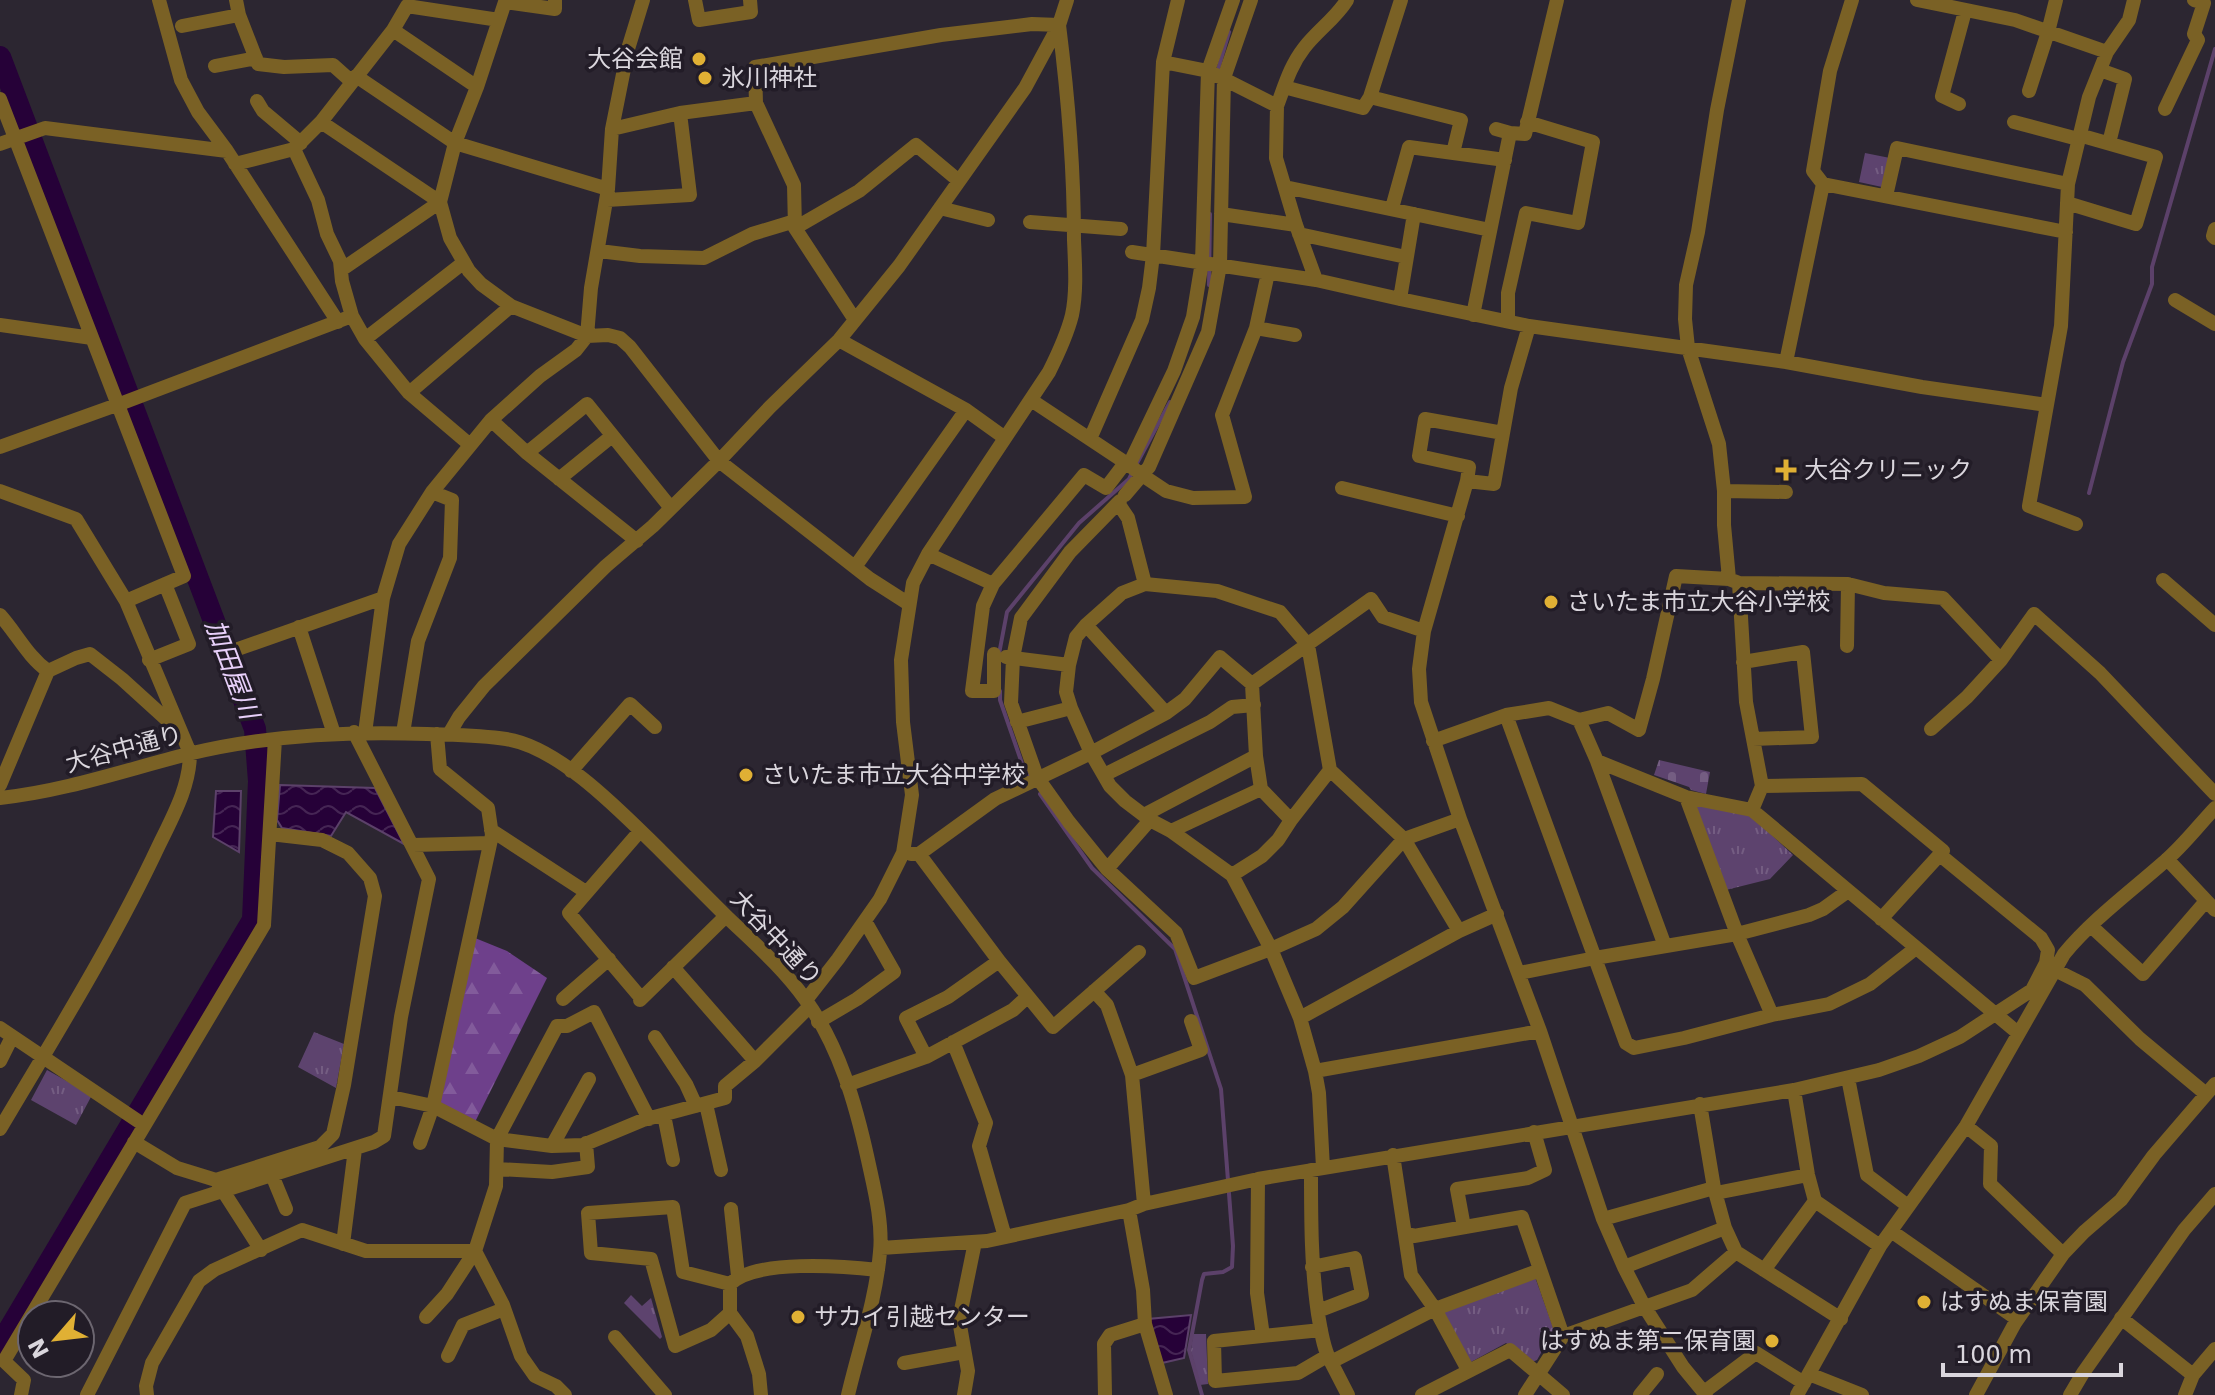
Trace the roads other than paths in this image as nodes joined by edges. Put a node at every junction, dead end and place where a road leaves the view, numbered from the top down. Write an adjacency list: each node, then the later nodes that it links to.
1 (159, 0): 55 (street)
2 (555, 0): 21 (street)
3 (643, 0): 47 (street)
4 (695, 0): 5 (street)
5 (750, 0)
6 (1067, 0): 22 (street)
7 (1178, 0): 28 (street)
8 (1233, 0): 31 (street)
9 (1251, 0): 31 (street)
10 (1347, 0): 34 (street)
11 (1401, 0): 36 (street)
12 (1557, 0): 45 (street)
13 (1739, 0): 104 (street)
14 (1852, 0): 58 (street)
15 (1917, 0): 20 (street)
16 (2056, 0): 25 (street)
17 (2134, 0): 26 (street)
18 (2201, 1): 42 (street)
19 (237, 7): 23 (street); 27 (street)
20 (1968, 7): 25 (street); 40 (street)
21 (499, 20): 24 (street); 33 (street)
22 (1059, 25): 39 (street); 57 (street); 72 (street)
23 (182, 26)
24 (393, 30): 32 (street); 33 (street)
25 (2049, 32): 26 (street); 35 (street)
26 (2107, 52): 30 (street)
27 (256, 58): 29 (street); 32 (street)
28 (1163, 62): 31 (street); 81 (street)
29 (215, 66)
30 (2100, 70): 49 (street); 51 (street)
31 (1216, 74): 41 (street); 67 (street); 84 (street)
32 (354, 79): 44 (street); 50 (street)
33 (477, 87): 50 (street)
34 (1284, 87): 36 (street); 41 (street)
35 (2029, 91)
36 (1370, 97): 54 (street)
37 (0, 99): 48 (street)
38 (257, 101): 53 (street)
39 (756, 103): 43 (street); 71 (street)
40 (1959, 104)
41 (1277, 106): 60 (street)
42 (2165, 109)
43 (680, 113): 47 (street); 61 (street)
44 (321, 122): 53 (street); 63 (street)
45 (1527, 122): 56 (street); 94 (street)
46 (2014, 122): 49 (street)
47 (612, 129): 61 (street)
48 (24, 135): 52 (street); 55 (street); 101 (street)
49 (2079, 137): 51 (street); 59 (street)
50 (455, 143): 61 (street); 63 (street)
51 (2109, 143): 64 (street)
52 (0, 144)
53 (298, 146): 55 (street); 85 (street)
54 (1453, 153): 56 (street); 66 (street)
55 (231, 157): 92 (street)
56 (1505, 160): 76 (street)
57 (959, 181): 65 (street); 71 (street)
58 (1823, 184): 62 (street); 105 (street)
59 (2068, 184): 62 (street); 64 (street)
60 (1285, 187): 66 (street); 74 (street)
61 (608, 194): 79 (street)
62 (1886, 196): 77 (street)
63 (440, 202): 83 (street); 85 (street)
64 (2067, 203): 77 (street)
65 (940, 208): 69 (street); 93 (street)
66 (1392, 208): 68 (street)
67 (1221, 214): 74 (street); 84 (street)
68 (1414, 214): 76 (street); 82 (street)
69 (988, 220)
70 (1030, 222): 72 (street)
71 (795, 225): 79 (street); 93 (street)
72 (1074, 226): 73 (street); 107 (street)
73 (1121, 229)
74 (1298, 229): 82 (street); 87 (street)
75 (2215, 229): 78 (street)
76 (1490, 230): 91 (street)
77 (2066, 232): 109 (street)
78 (2215, 238)
79 (599, 251): 100 (street)
80 (1132, 252): 81 (street)
81 (1153, 255): 84 (street); 115 (street)
82 (1406, 257): 88 (street)
83 (463, 263): 90 (street); 102 (street)
84 (1210, 264): 86 (street); 120 (street)
85 (341, 270): 92 (street)
86 (1268, 273): 87 (street); 98 (street)
87 (1316, 280): 88 (street)
88 (1400, 299): 91 (street)
89 (2175, 300): 95 (street)
90 (511, 306): 100 (street); 106 (street)
91 (1473, 315): 94 (street)
92 (345, 319): 102 (street); 108 (street)
93 (855, 320): 103 (street)
94 (1508, 321): 97 (street)
95 (2215, 324)
96 (0, 325): 101 (street)
97 (1529, 326): 104 (street); 112 (street)
98 (1256, 328): 99 (street); 120 (street)
99 (1295, 335)
100 (587, 336): 111 (street); 119 (street)
101 (92, 338): 108 (street)
102 (365, 339): 106 (street)
103 (839, 340): 110 (street); 119 (street)
104 (1688, 348): 105 (street); 125 (street)
105 (1786, 362): 109 (street)
106 (409, 393): 116 (street)
107 (1031, 400): 114 (street); 115 (street)
108 (127, 402): 117 (street); 137 (street)
109 (2047, 405): 131 (street)
110 (966, 410): 114 (street); 134 (street)
111 (491, 420): 116 (street); 118 (street)
112 (1503, 433): 122 (street); 122 (street)
113 (612, 436): 118 (street); 121 (street); 129 (street)
114 (1005, 438): 133 (street)
115 (1090, 439): 120 (street)
116 (469, 444): 126 (street)
117 (0, 447)
118 (527, 453): 121 (street)
119 (719, 461): 129 (street); 134 (street)
120 (1133, 468): 128 (street); 138 (street)
121 (559, 479): 132 (street)
122 (1467, 481): 130 (street)
123 (1342, 488): 130 (street)
124 (0, 491): 142 (street)
125 (1724, 491): 127 (street); 136 (street)
126 (432, 492): 141 (street); 170 (street)
127 (1786, 492)
128 (1121, 500): 139 (street); 153 (street)
129 (670, 507): 132 (street)
130 (1458, 516): 148 (street)
131 (2076, 524)
132 (637, 541): 172 (street)
133 (928, 554): 138 (street); 143 (street)
134 (855, 567): 143 (street)
135 (2163, 580): 146 (street)
136 (1734, 581): 140 (street); 156 (street); 164 (street)
137 (165, 584): 142 (street); 154 (street)
138 (993, 584): 152 (street)
139 (1145, 584): 145 (street); 149 (street)
140 (1848, 584): 150 (street); 155 (street)
141 (383, 598): 147 (street); 169 (street)
142 (126, 601): 154 (street)
143 (909, 604): 201 (street)
144 (0, 615): 158 (street)
145 (1086, 625): 157 (street); 162 (street)
146 (2215, 625)
147 (299, 627): 151 (street); 171 (street)
148 (1424, 631): 149 (street); 175 (street)
149 (1308, 645): 159 (street); 180 (street)
150 (1847, 646)
151 (235, 650)
152 (976, 652): 153 (street); 153 (street)
153 (1001, 656): 157 (street); 165 (street)
154 (149, 660): 168 (street)
155 (2001, 660): 167 (street); 187 (street)
156 (1743, 662): 174 (street); 174 (street)
157 (1069, 665): 161 (street)
158 (48, 671): 168 (street); 184 (street)
159 (1252, 684): 160 (street); 162 (street)
160 (1254, 705): 178 (street); 182 (street)
161 (1071, 708): 165 (street); 177 (street)
162 (1166, 713): 177 (street)
163 (1506, 715): 164 (street); 175 (street); 221 (street)
164 (1579, 720): 179 (street)
165 (1017, 722): 183 (street)
166 (655, 727): 181 (street)
167 (1931, 729)
168 (179, 731): 176 (street)
169 (360, 732): 170 (street, 大谷中通り); 171 (street, 大谷中通り); 200 (street)
170 (403, 733): 172 (street, 大谷中通り)
171 (334, 734): 173 (street, 大谷中通り)
172 (443, 734): 181 (street, 大谷中通り); 198 (street)
173 (275, 739): 176 (street, 大谷中通り); 197 (street)
174 (1753, 739): 185 (street)
175 (1433, 741): 193 (street)
176 (190, 753): 189 (street, 大谷中通り); 242 (street)
177 (1091, 753): 182 (street); 183 (street)
178 (1256, 756): 186 (street); 192 (street)
179 (1597, 761): 188 (street); 217 (street)
180 (1330, 770): 194 (street); 199 (street)
181 (571, 771): 195 (street, 大谷中通り)
182 (1104, 775): 192 (street)
183 (1032, 780): 202 (street); 205 (street)
184 (0, 785)
185 (1762, 786): 191 (street); 203 (street)
186 (1261, 789): 194 (street); 196 (street)
187 (2215, 794)
188 (1686, 797): 191 (street); 216 (street)
189 (0, 798)
190 (2215, 808): 204 (street)
191 (1752, 810): 207 (street)
192 (1147, 817): 196 (street); 205 (street)
193 (1460, 819): 199 (street); 210 (street)
194 (1291, 820): 206 (street)
195 (640, 831): 208 (street); 211 (street, 大谷中通り)
196 (1171, 831): 206 (street)
197 (270, 834): 257 (street); 276 (street)
198 (491, 836): 200 (street); 208 (street); 255 (street)
199 (1404, 839): 215 (street); 219 (street)
200 (413, 845): 252 (street)
201 (903, 853): 202 (street); 213 (street)
202 (919, 854): 223 (street)
203 (1940, 855): 212 (street); 232 (street)
204 (2167, 859): 209 (street); 214 (street)
205 (1107, 869): 219 (street)
206 (1232, 875): 219 (street)
207 (1848, 891): 212 (street); 216 (street)
208 (586, 892): 222 (street)
209 (2210, 905): 214 (street)
210 (1497, 914): 215 (street); 226 (street)
211 (726, 916): 224 (street); 230 (street, 大谷中通り)
212 (1881, 919): 218 (street)
213 (865, 921): 230 (street); 235 (street)
214 (2091, 926): 225 (street)
215 (1459, 931): 233 (street)
216 (1737, 934): 217 (street); 231 (street)
217 (1665, 946): 221 (street)
218 (1916, 948): 231 (street); 232 (street)
219 (1271, 949): 233 (street)
220 (1139, 952): 227 (street)
221 (1595, 958): 226 (street); 231 (street)
222 (609, 959): 224 (street); 229 (street)
223 (999, 961): 228 (street); 241 (street)
224 (673, 967): 244 (street)
225 (2055, 970): 238 (street); 250 (street)
226 (1519, 973): 236 (street)
227 (1094, 991): 228 (street); 246 (street)
228 (1027, 997): 240 (street)
229 (563, 999)
230 (808, 1003): 235 (street, 大谷中通り); 244 (street)
231 (1772, 1015)
232 (1995, 1015): 238 (street); 247 (street)
233 (1300, 1018): 245 (street)
234 (1191, 1021): 246 (street)
235 (818, 1022): 249 (street, 大谷中通り)
236 (1540, 1031): 245 (street); 258 (street)
237 (6, 1033): 242 (street); 243 (street)
238 (2018, 1033): 259 (street)
239 (655, 1037): 254 (street)
240 (953, 1042): 241 (street); 290 (street)
241 (926, 1057): 249 (street)
242 (42, 1058): 257 (street); 260 (street)
243 (0, 1061)
244 (755, 1061): 254 (street)
245 (1315, 1071): 271 (street)
246 (1132, 1075): 280 (street)
247 (1848, 1078): 251 (street); 281 (street)
248 (589, 1079): 266 (street)
249 (847, 1085): 294 (street, 大谷中通り)
250 (2211, 1089): 298 (street)
251 (1794, 1090): 253 (street); 274 (street)
252 (391, 1097): 255 (street); 267 (street)
253 (1700, 1104): 258 (street); 277 (street)
254 (701, 1105): 256 (street); 272 (street)
255 (433, 1106): 262 (street); 264 (street)
256 (656, 1117): 262 (street); 265 (street); 269 (street)
257 (144, 1125): 263 (street)
258 (1572, 1126): 261 (street); 285 (street)
259 (1966, 1126): 281 (street); 298 (street)
260 (0, 1129)
261 (1534, 1132): 268 (street); 286 (street)
262 (497, 1139): 266 (street); 270 (street)
263 (134, 1142): 276 (street); 330 (street)
264 (420, 1143)
265 (586, 1143): 266 (street); 270 (street)
266 (552, 1146)
267 (355, 1149): 273 (street); 292 (street)
268 (1393, 1155): 271 (street); 289 (street)
269 (673, 1160)
270 (497, 1169): 296 (street)
271 (1317, 1169): 275 (street); 299 (street)
272 (721, 1170)
273 (272, 1175): 276 (street); 282 (street)
274 (1808, 1175): 277 (street); 279 (street)
275 (1258, 1179): 280 (street); 316 (street)
276 (219, 1185): 295 (street); 331 (street)
277 (1715, 1190): 285 (street); 287 (street)
278 (2215, 1194): 311 (street)
279 (1815, 1201): 293 (street); 303 (street)
280 (1144, 1204): 284 (street)
281 (1908, 1206): 288 (street)
282 (286, 1209)
283 (731, 1209): 304 (street)
284 (1129, 1210): 290 (street); 314 (street)
285 (1603, 1219): 300 (street)
286 (1464, 1227): 289 (street); 302 (street)
287 (1725, 1228): 297 (street); 300 (street)
288 (1891, 1231): 293 (street); 313 (street)
289 (1405, 1233): 307 (street)
290 (1005, 1237): 291 (street)
291 (975, 1242): 294 (street); 320 (street)
292 (343, 1244): 295 (street); 296 (street)
293 (1880, 1246): 312 (street)
294 (881, 1248): 301 (street, 大谷中通り)
295 (261, 1250): 332 (street)
296 (475, 1251): 306 (street); 310 (street)
297 (1736, 1252): 303 (street); 305 (street)
298 (2063, 1254): 313 (street)
299 (1312, 1267): 308 (street); 308 (street)
300 (1624, 1267): 305 (street)
301 (878, 1270): 304 (street); 336 (street, 大谷中通り)
302 (1540, 1270): 307 (street); 317 (street)
303 (1764, 1270): 312 (street)
304 (734, 1280): 309 (street); 309 (street)
305 (1644, 1306): 317 (street); 329 (street)
306 (504, 1309): 321 (street); 333 (street)
307 (1435, 1309): 322 (street); 324 (street)
308 (1318, 1311): 315 (street)
309 (730, 1313): 335 (street)
310 (426, 1317)
311 (2121, 1318): 327 (street); 347 (street)
312 (1841, 1319): 328 (street)
313 (2017, 1319): 346 (street)
314 (1145, 1324): 338 (street); 339 (street)
315 (1321, 1330): 316 (street); 322 (street)
316 (1263, 1336): 322 (street)
317 (1563, 1336): 326 (street)
318 (615, 1337): 334 (street)
319 (2215, 1349): 327 (street)
320 (964, 1352): 323 (street); 337 (street)
321 (448, 1356)
322 (1329, 1359): 340 (street)
323 (904, 1363)
324 (1468, 1370): 326 (street); 341 (street)
325 (1657, 1374): 344 (street)
326 (1538, 1375): 342 (street); 343 (street)
327 (2193, 1375): 348 (street)
328 (1803, 1384): 329 (street); 345 (street)
329 (1705, 1394)
330 (21, 1395)
331 (87, 1395)
332 (147, 1395)
333 (565, 1395)
334 (665, 1395)
335 (761, 1395)
336 (848, 1395)
337 (964, 1395)
338 (1105, 1395)
339 (1166, 1395)
340 (1348, 1395)
341 (1422, 1395)
342 (1525, 1395)
343 (1563, 1395)
344 (1640, 1395)
345 (1862, 1395)
346 (1976, 1395)
347 (2070, 1395)
348 (2185, 1395)

